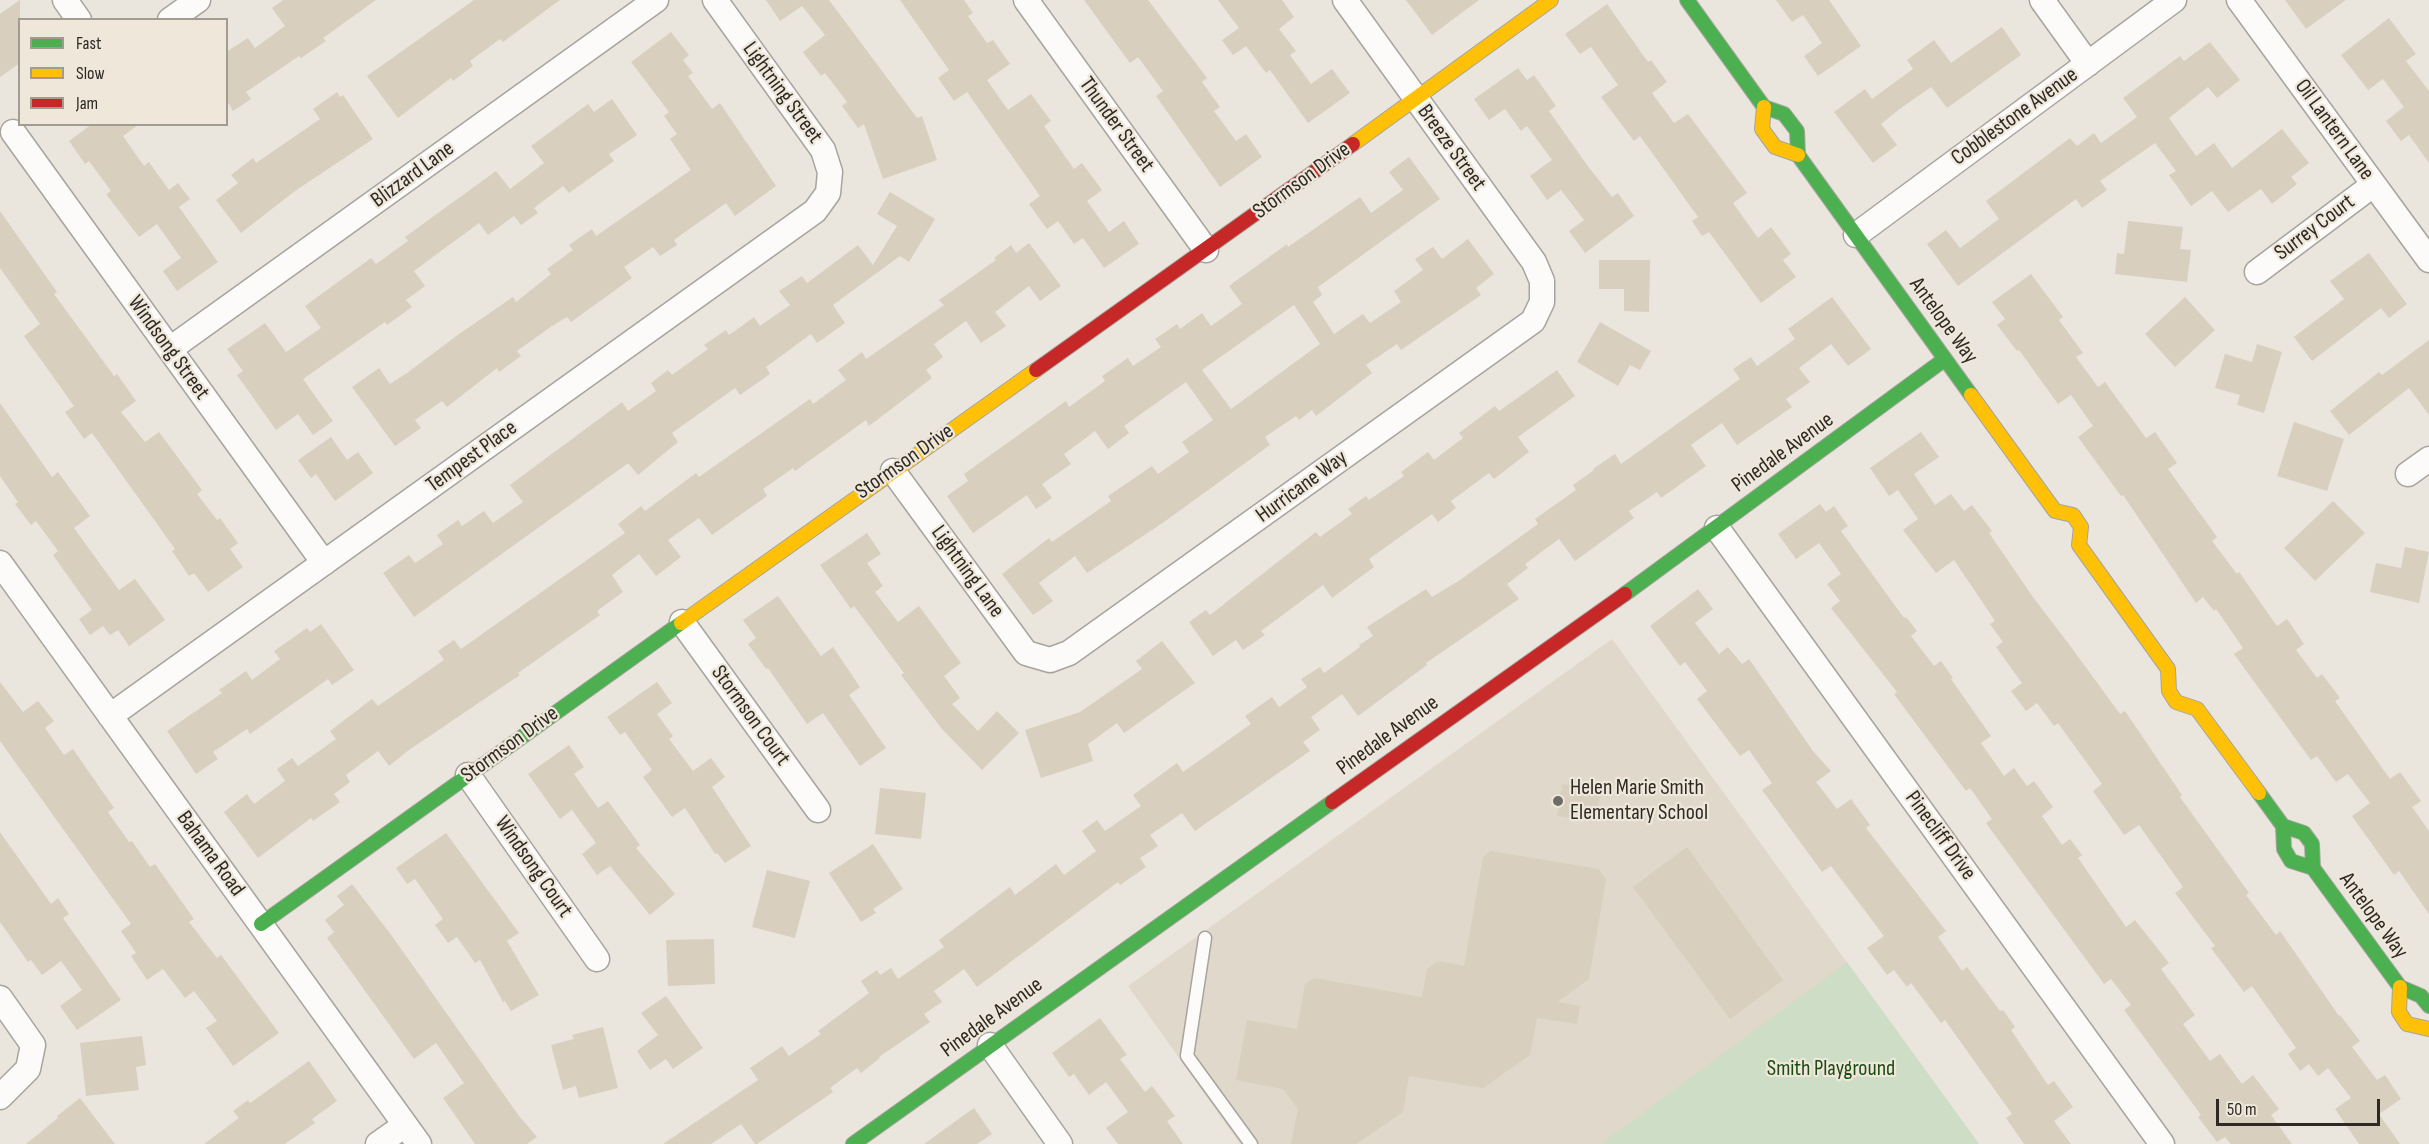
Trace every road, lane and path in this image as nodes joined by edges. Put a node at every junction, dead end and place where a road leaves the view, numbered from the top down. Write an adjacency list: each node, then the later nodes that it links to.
1 (65, 0): 12 (street)
2 (198, 0): 13 (street)
3 (656, 0): 26 (street, Blizzard Lane)
4 (715, 0): 20 (street, Lightning Street)
5 (1026, 0): 22 (street, Thunder Street)
6 (1345, 0): 15 (street, Breeze Street)
7 (1551, 0): 15 (street, Stormson Drive)
8 (1687, 0): 16 (street, Antelope Way)
9 (2042, 0): 14 (street)
10 (2174, 0): 14 (street, Cobblestone Avenue)
11 (2239, 0): 19 (street, Oil Lantern Lane)
12 (78, 18)
13 (173, 18)
14 (2088, 64): 21 (street, Cobblestone Avenue)
15 (1416, 99): 22 (street, Stormson Drive); 25 (street, Breeze Street)
16 (1764, 107): 18 (street, Antelope Way); 18 (street, Antelope Way)
17 (12, 132): 26 (street, Windsong Street)
18 (1798, 155): 21 (street, Antelope Way)
19 (2373, 185): 23 (street, Oil Lantern Lane); 24 (street, Surrey Court)
20 (828, 193): 33 (street, Tempest Place)
21 (1856, 235): 27 (street, Antelope Way)
22 (1206, 250): 29 (street, Stormson Drive)
23 (2429, 260)
24 (2258, 272)
25 (1542, 302): 35 (street, Hurricane Way)
26 (170, 349): 33 (street, Windsong Street)
27 (1945, 359): 31 (street, Pinedale Avenue); 39 (street, Antelope Way)
28 (2429, 459): 30 (street)
29 (892, 471): 34 (street, Stormson Drive); 35 (street, Lightning Lane)
30 (2408, 474)
31 (1717, 528): 49 (street, Pinedale Avenue); 57 (street, Pinecliff Drive)
32 (0, 563): 36 (street, Bahama Road)
33 (324, 563): 36 (street, Tempest Place)
34 (682, 622): 37 (street, Stormson Drive); 38 (street, Stormson Court)
35 (1050, 660)
36 (110, 716): 41 (street, Bahama Road)
37 (468, 775): 41 (street, Stormson Drive); 43 (street, Windsong Court)
38 (819, 810)
39 (2283, 826): 40 (street, Antelope Way); 40 (street, Antelope Way)
40 (2313, 868): 44 (street, Antelope Way)
41 (261, 924): 51 (street, Bahama Road)
42 (1205, 938): 56 (lane)
43 (597, 959)
44 (2400, 987): 46 (street, Antelope Way); 48 (street, Antelope Way)
45 (0, 998): 50 (street)
46 (2429, 1006)
47 (2429, 1023): 48 (street, Antelope Way)
48 (2429, 1029)
49 (990, 1045): 54 (street, Pinedale Avenue); 55 (street)
50 (0, 1097)
51 (405, 1125): 52 (street); 53 (street, Bahama Road)
52 (378, 1144)
53 (419, 1144)
54 (853, 1144)
55 (1060, 1144)
56 (1251, 1144)
57 (2162, 1144)

